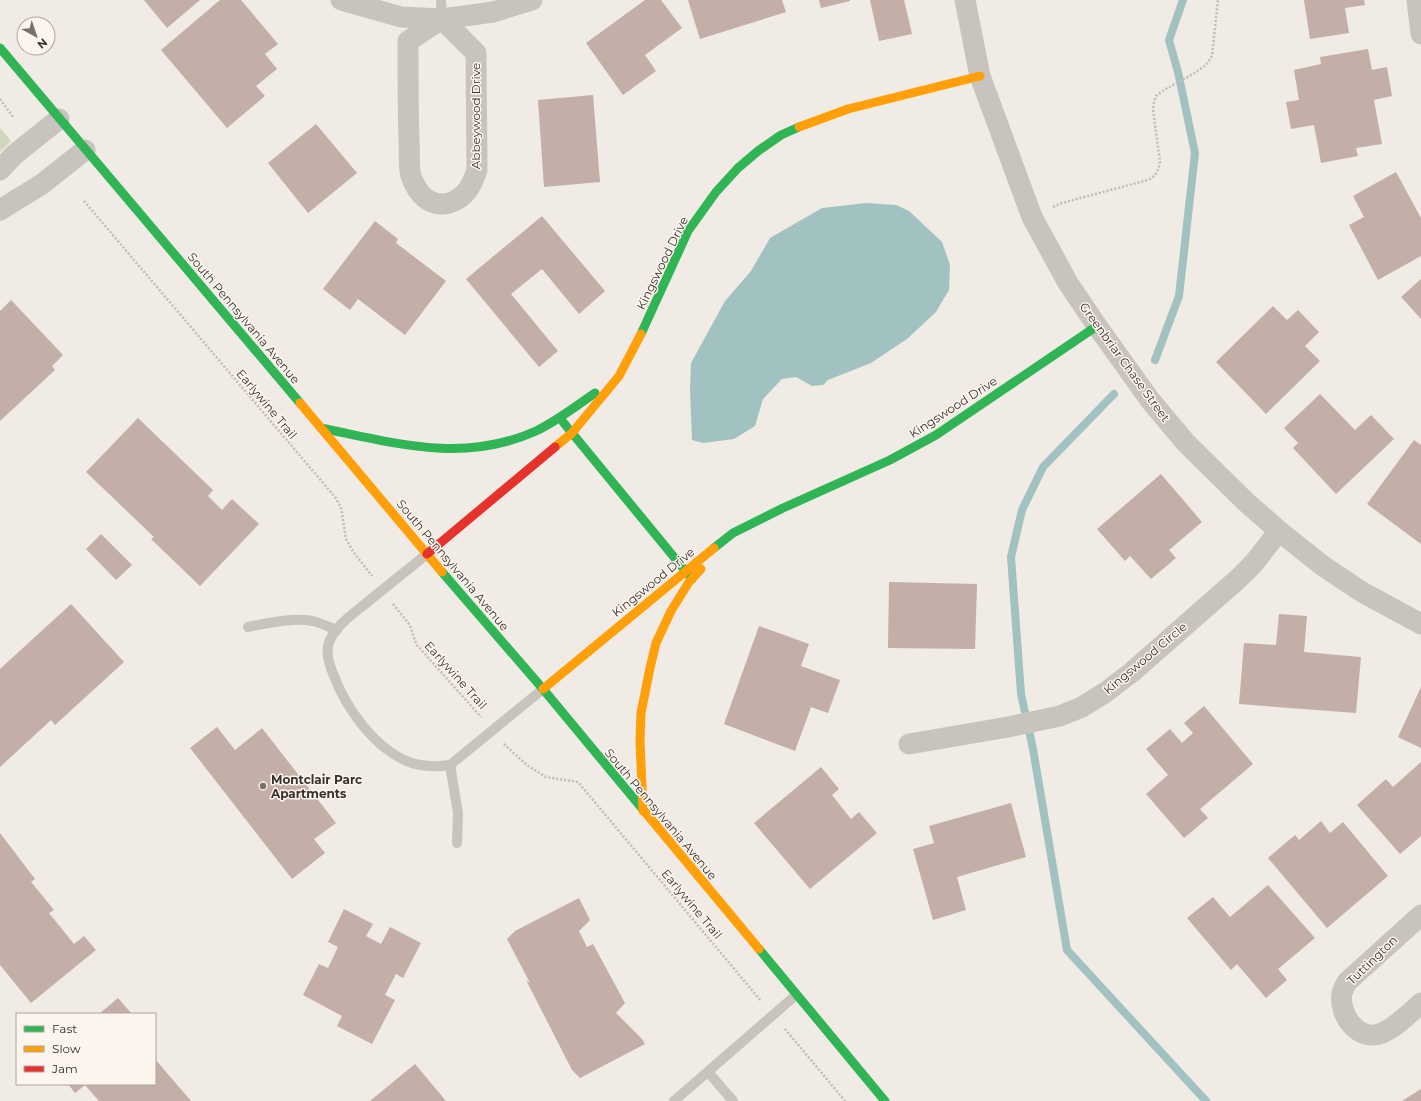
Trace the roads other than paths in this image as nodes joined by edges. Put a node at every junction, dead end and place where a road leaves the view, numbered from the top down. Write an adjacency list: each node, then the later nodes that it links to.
1 (341, 0): 5 (street, Abbeywood Drive)
2 (532, 0): 5 (street, Abbeywood Drive)
3 (965, 0): 8 (street, Greenbriar Chase Street)
4 (1417, 0): 6 (street)
5 (442, 9): 5 (street, Abbeywood Drive)
6 (1421, 34)
7 (0, 48): 9 (main road, South Pennsylvania Avenue)
8 (980, 76): 13 (street, Greenbriar Chase Street); 14 (main road, Kingswood Drive)
9 (59, 118): 10 (main road, South Pennsylvania Avenue); 11 (street)
10 (86, 150): 12 (street); 16 (main road, South Pennsylvania Avenue)
11 (0, 170)
12 (0, 210)
13 (1097, 326): 18 (street, Greenbriar Chase Street); 19 (main road, Kingswood Drive)
14 (619, 376): 15 (main road); 17 (main road, Kingswood Drive)
15 (559, 418): 16 (main road); 17 (main road)
16 (321, 428): 20 (main road, South Pennsylvania Avenue)
17 (572, 433): 20 (main road, Kingswood Drive); 21 (main road)
18 (1279, 531): 23 (street, Greenbriar Chase Street); 27 (street, Kingswood Circle)
19 (733, 533): 21 (main road, Kingswood Drive); 22 (main road)
20 (427, 554): 25 (lane); 26 (main road, South Pennsylvania Avenue)
21 (685, 570): 22 (main road); 26 (main road, Kingswood Drive)
22 (692, 579): 29 (main road)
23 (1421, 624)
24 (248, 627): 25 (lane)
25 (337, 630): 28 (lane)
26 (543, 689): 28 (lane); 29 (main road, South Pennsylvania Avenue)
27 (909, 744)
28 (450, 765): 30 (lane)
29 (643, 811): 32 (main road, South Pennsylvania Avenue)
30 (457, 843)
31 (1421, 915): 33 (street, Tuttington)
32 (796, 995): 34 (lane); 37 (main road, South Pennsylvania Avenue)
33 (1421, 1003)
34 (708, 1072): 35 (lane); 36 (lane)
35 (674, 1101)
36 (733, 1101)
37 (885, 1101)

